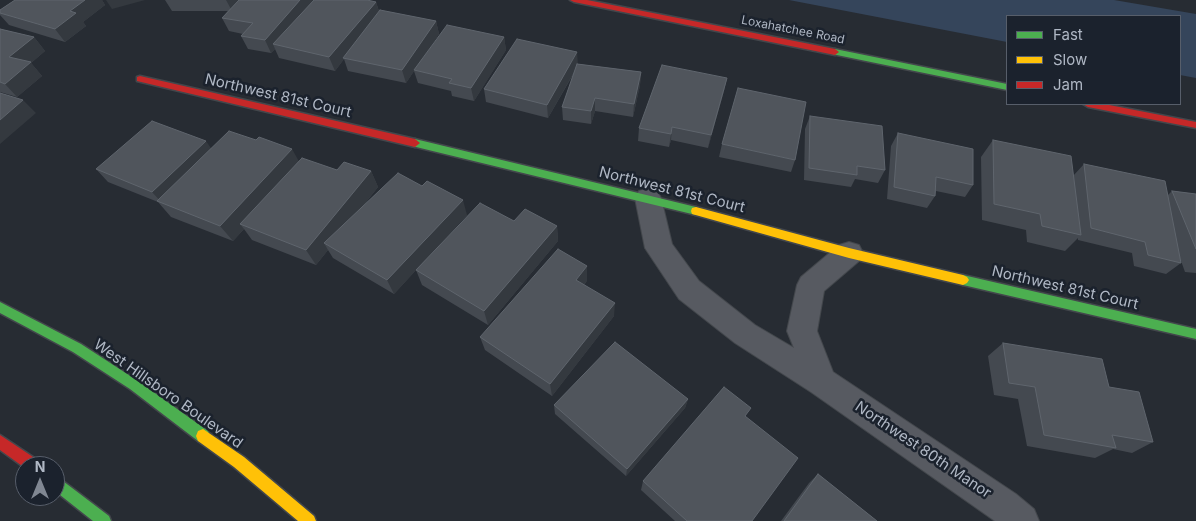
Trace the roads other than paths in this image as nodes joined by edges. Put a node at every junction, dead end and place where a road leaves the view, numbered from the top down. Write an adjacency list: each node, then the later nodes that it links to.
1 (574, 0): 3 (street, Loxahatchee Road)
2 (140, 79): 6 (street, Northwest 81st Court)
3 (1006, 87)
4 (1093, 105): 5 (street)
5 (1196, 126)
6 (648, 198): 7 (street, Northwest 81st Court); 10 (street, Northwest 80th Manor)
7 (848, 253): 9 (street, Northwest 81st Court); 10 (street)
8 (0, 307): 15 (street, West Hillsboro Boulevard)
9 (1196, 334)
10 (822, 382): 16 (street, Northwest 80th Manor)
11 (0, 442): 12 (street)
12 (20, 456)
13 (65, 490): 14 (street)
14 (104, 521)
15 (309, 521)
16 (1022, 521)

